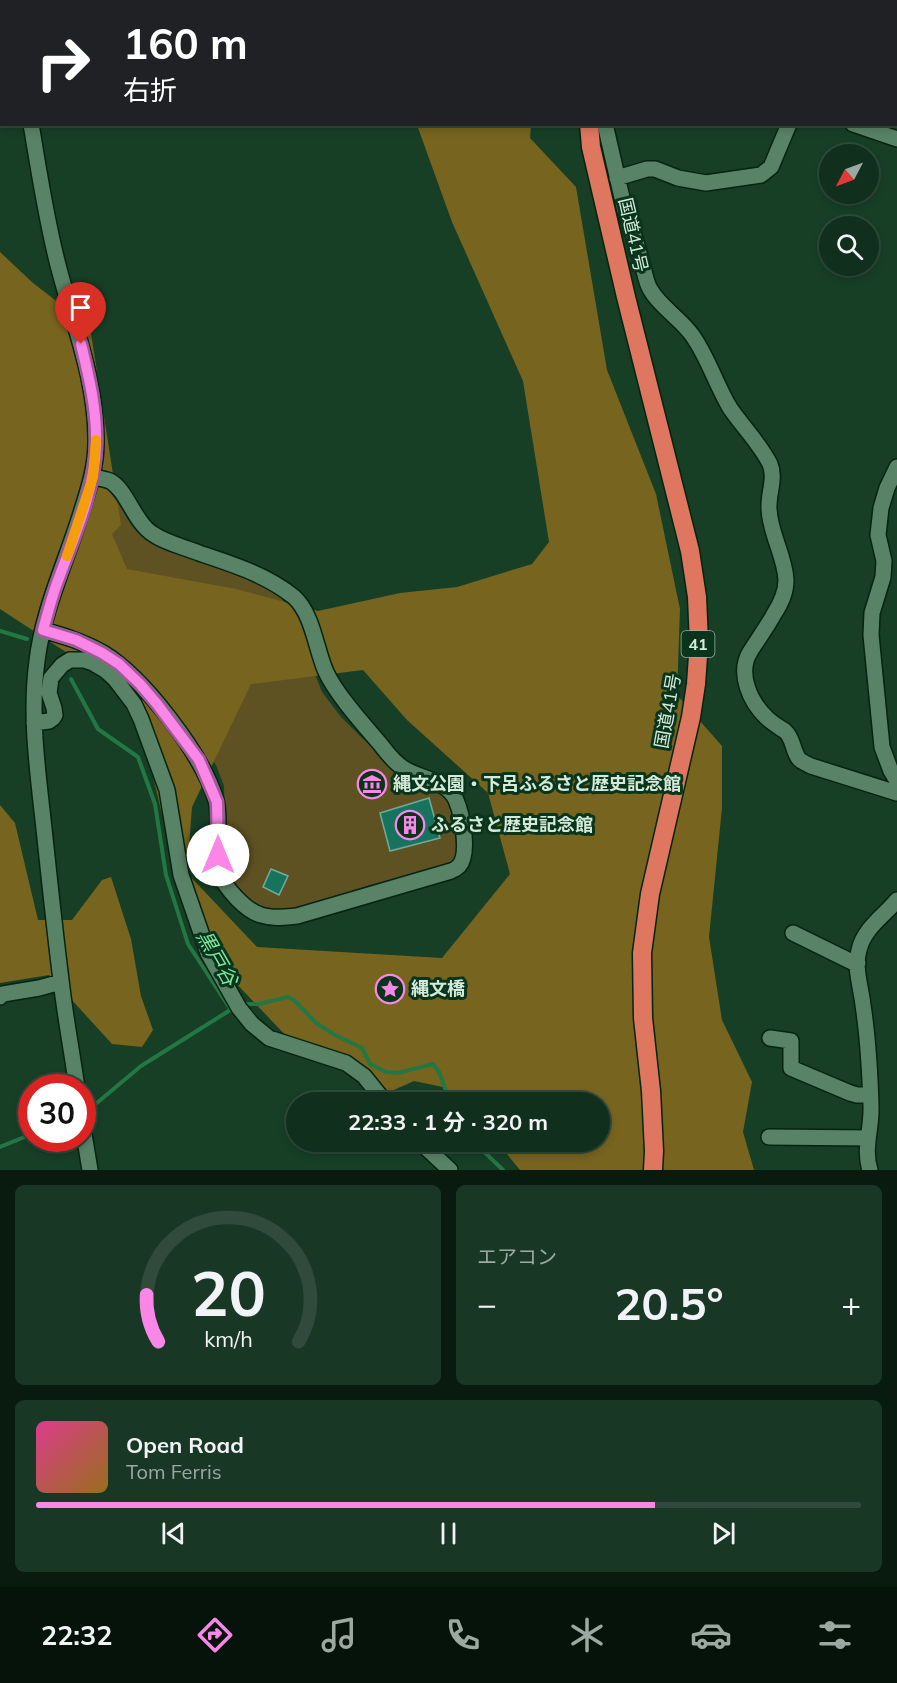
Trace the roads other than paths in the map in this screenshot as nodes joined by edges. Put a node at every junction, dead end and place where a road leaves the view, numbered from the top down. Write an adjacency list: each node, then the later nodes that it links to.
1 (31, 126): 9 (street)
2 (589, 126): 29 (highway, 国道41号 / 41)
3 (605, 126): 7 (street)
4 (788, 126): 7 (street)
5 (859, 126): 6 (street)
6 (897, 139)
7 (617, 178): 13 (street)
8 (897, 467): 12 (street)
9 (93, 477): 10 (street); 10 (street)
10 (43, 630): 11 (street)
11 (34, 723): 17 (street); 21 (street)
12 (897, 781)
13 (897, 793)
14 (897, 900): 16 (street)
15 (793, 933): 16 (street)
16 (858, 963): 22 (street)
17 (61, 981): 18 (street); 20 (street)
18 (0, 997)
19 (770, 1038): 22 (street)
20 (75, 1074)
21 (377, 1092)
22 (870, 1095): 24 (street)
23 (770, 1137): 24 (street)
24 (868, 1138): 30 (street)
25 (87, 1152): 27 (street)
26 (431, 1152): 28 (street)
27 (90, 1170)
28 (450, 1170)
29 (653, 1170)
30 (870, 1170)

